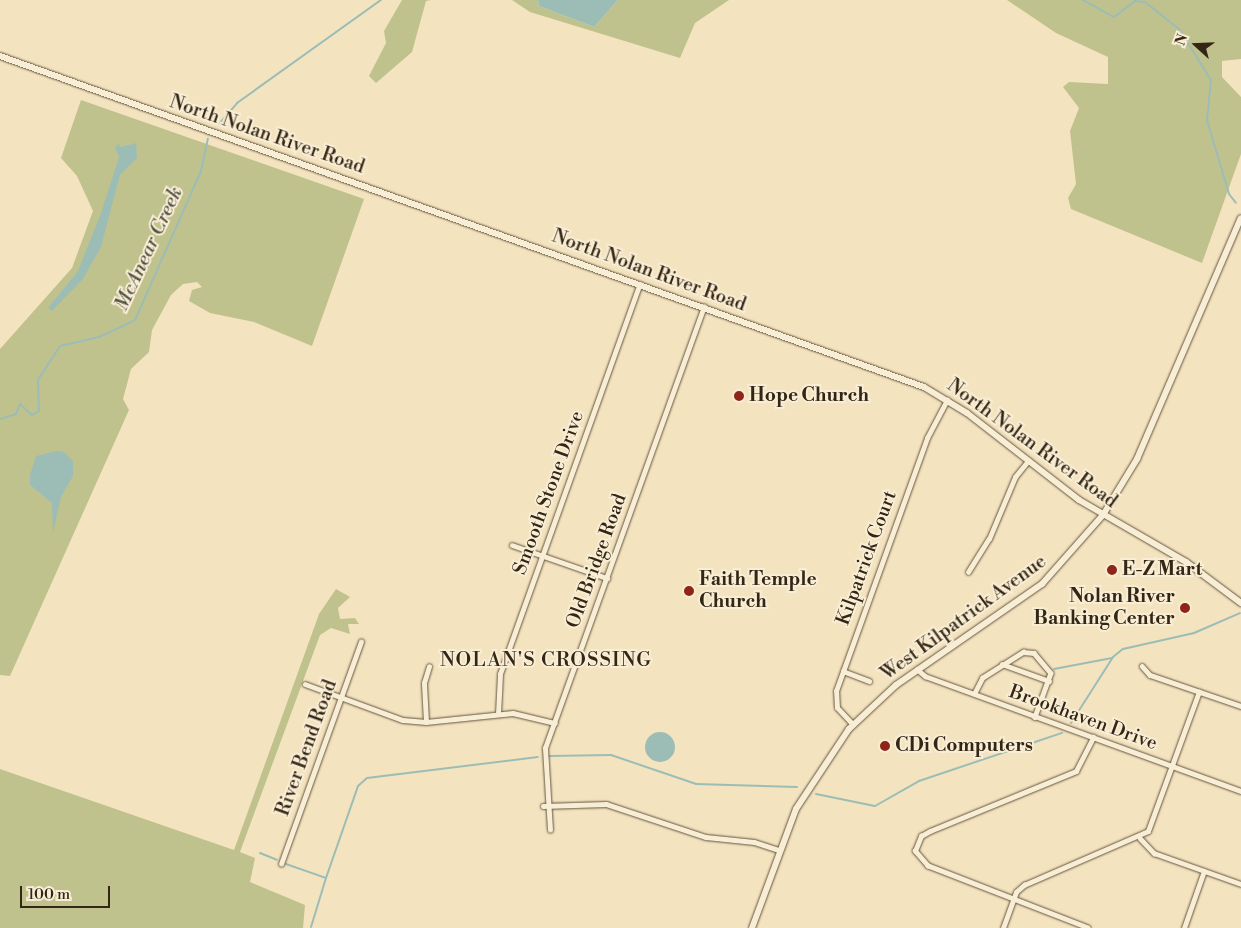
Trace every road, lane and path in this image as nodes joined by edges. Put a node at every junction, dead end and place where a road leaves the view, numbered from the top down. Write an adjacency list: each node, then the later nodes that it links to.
1 (0, 56): 3 (main road, North Nolan River Road)
2 (1241, 218): 7 (main road, West Kilpatrick Avenue)
3 (640, 284): 4 (main road, North Nolan River Road); 9 (street, Smooth Stone Drive)
4 (704, 307): 5 (main road, North Nolan River Road); 11 (street, Old Bridge Road)
5 (947, 400): 6 (main road, North Nolan River Road); 18 (street, Kilpatrick Court)
6 (1028, 461): 7 (main road, North Nolan River Road); 10 (street)
7 (1103, 515): 12 (main road, North Nolan River Road); 17 (main road, West Kilpatrick Avenue)
8 (512, 545): 9 (street)
9 (542, 555): 11 (street); 26 (street, Smooth Stone Drive)
10 (968, 572)
11 (607, 578): 29 (street, Old Bridge Road)
12 (1241, 603)
13 (361, 642): 24 (street, River Bend Road)
14 (1002, 664): 20 (street); 20 (street); 23 (street)
15 (1142, 666): 22 (street)
16 (429, 667): 28 (street)
17 (917, 669): 23 (street, Brookhaven Drive); 30 (main road, West Kilpatrick Avenue)
18 (843, 671): 19 (street); 30 (street, Kilpatrick Court)
19 (869, 681)
20 (1049, 681): 27 (street)
21 (305, 684): 24 (street)
22 (1199, 692): 25 (street); 32 (street)
23 (974, 694): 27 (street, Brookhaven Drive)
24 (341, 698): 28 (street); 38 (street, River Bend Road)
25 (1241, 706)
26 (498, 714): 28 (street); 29 (street)
27 (1035, 717): 31 (street, Brookhaven Drive)
28 (426, 722)
29 (555, 723): 34 (street, Old Bridge Road)
30 (853, 725): 37 (main road, West Kilpatrick Avenue)
31 (1093, 737): 32 (street, Brookhaven Drive); 41 (street)
32 (1173, 766): 33 (street, Brookhaven Drive); 36 (street)
33 (1241, 791)
34 (545, 805): 35 (street, Old Bridge Road); 37 (street)
35 (550, 830)
36 (1140, 838): 39 (street); 41 (street)
37 (779, 850): 42 (main road, West Kilpatrick Avenue)
38 (281, 864)
39 (1204, 871): 40 (street); 45 (street)
40 (1241, 884)
41 (1014, 897): 43 (street); 44 (street)
42 (752, 928)
43 (1003, 928)
44 (1088, 928)
45 (1184, 928)

